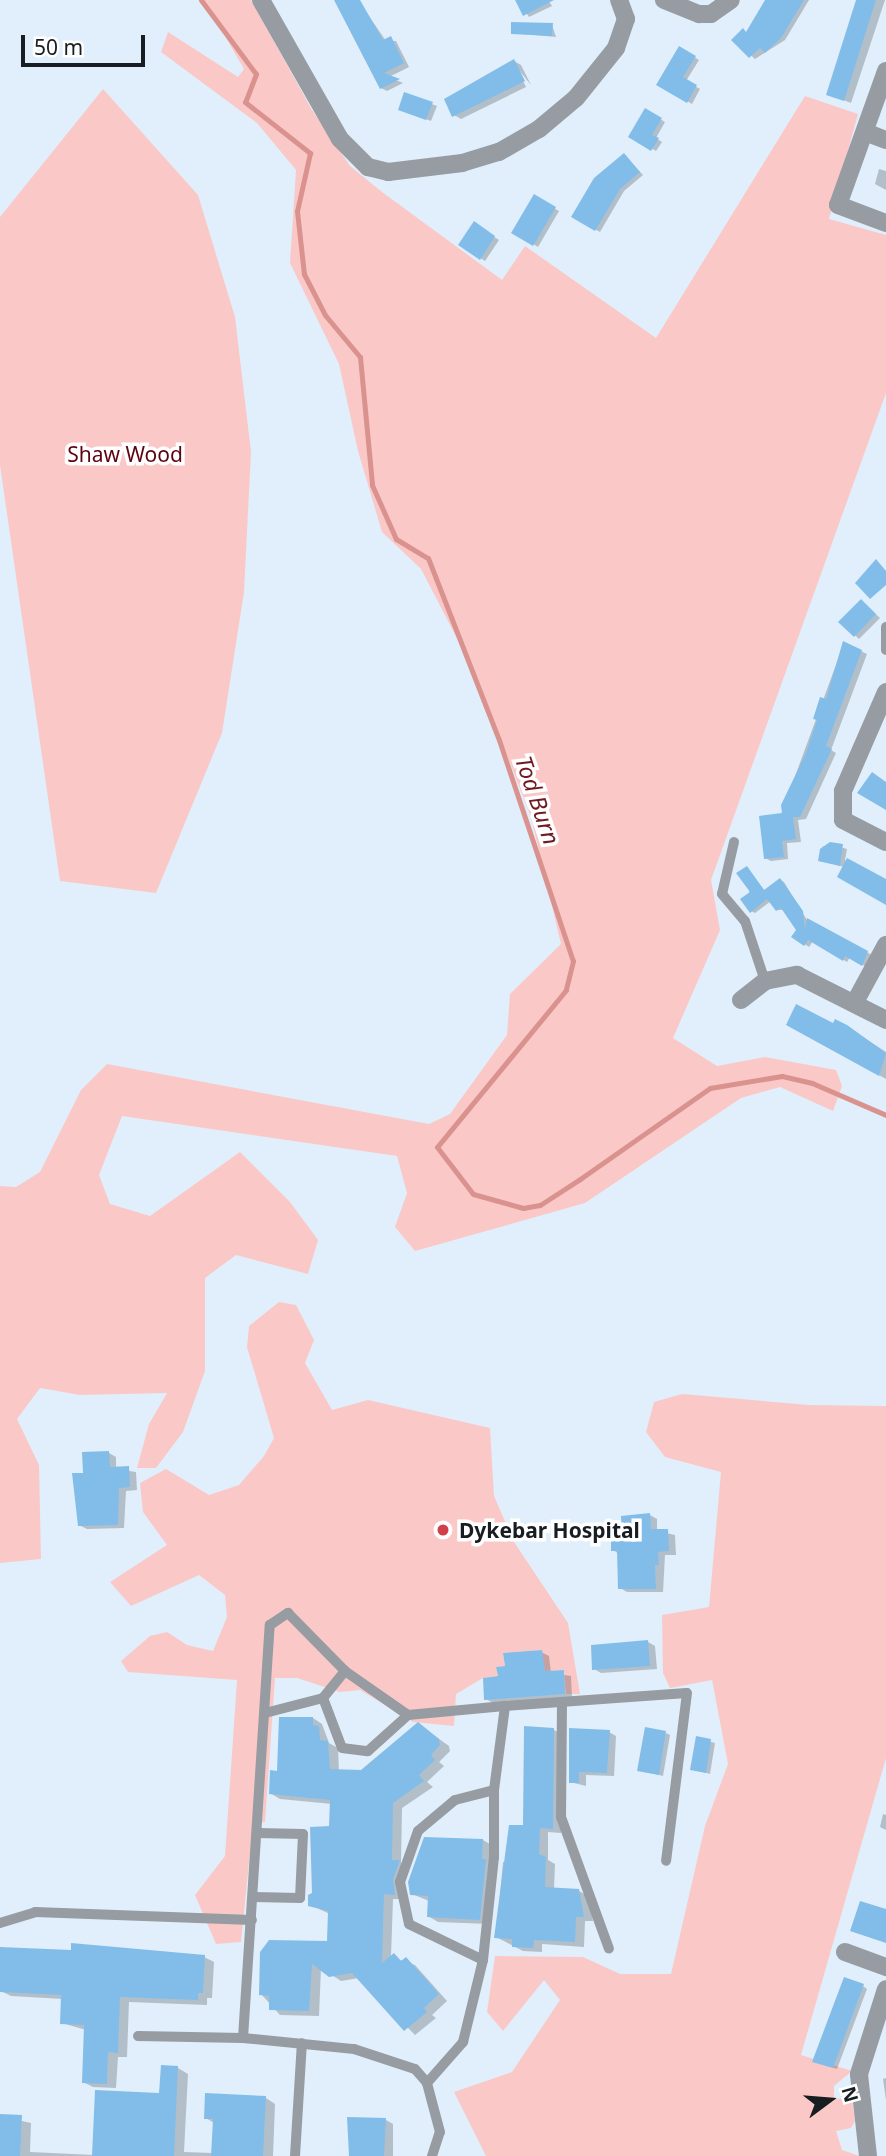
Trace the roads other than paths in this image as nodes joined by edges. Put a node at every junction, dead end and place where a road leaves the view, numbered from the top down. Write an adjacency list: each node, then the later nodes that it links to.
1 (261, 0): 2 (street)
2 (619, 0)
3 (664, 0): 4 (street)
4 (731, 0)
5 (886, 71): 6 (street)
6 (865, 132): 7 (street); 8 (street)
7 (886, 140)
8 (886, 223)
9 (886, 627): 10 (lane)
10 (886, 650)
11 (886, 692): 13 (street)
12 (734, 842): 15 (lane)
13 (886, 842)
14 (886, 945): 17 (street)
15 (765, 981): 16 (street); 17 (street)
16 (741, 1000)
17 (855, 1002): 18 (street)
18 (886, 1020)
19 (345, 1671): 20 (lane); 23 (lane); 24 (lane)
20 (323, 1699): 23 (lane); 24 (lane)
21 (562, 1703): 22 (lane); 27 (lane); 31 (lane)
22 (505, 1706): 24 (lane); 25 (lane)
23 (265, 1713): 26 (lane)
24 (408, 1715)
25 (494, 1790): 33 (lane); 33 (lane)
26 (257, 1833): 28 (lane); 28 (lane)
27 (666, 1861)
28 (253, 1897): 29 (lane)
29 (252, 1920): 30 (lane); 37 (lane)
30 (0, 1923)
31 (609, 1949)
32 (845, 1952): 34 (street)
33 (482, 1960): 39 (lane)
34 (886, 1967)
35 (886, 1989): 42 (street)
36 (138, 2036): 37 (lane)
37 (243, 2038): 38 (lane)
38 (302, 2043): 39 (lane); 40 (lane)
39 (427, 2083): 41 (lane)
40 (295, 2156)
41 (432, 2156)
42 (868, 2156)

